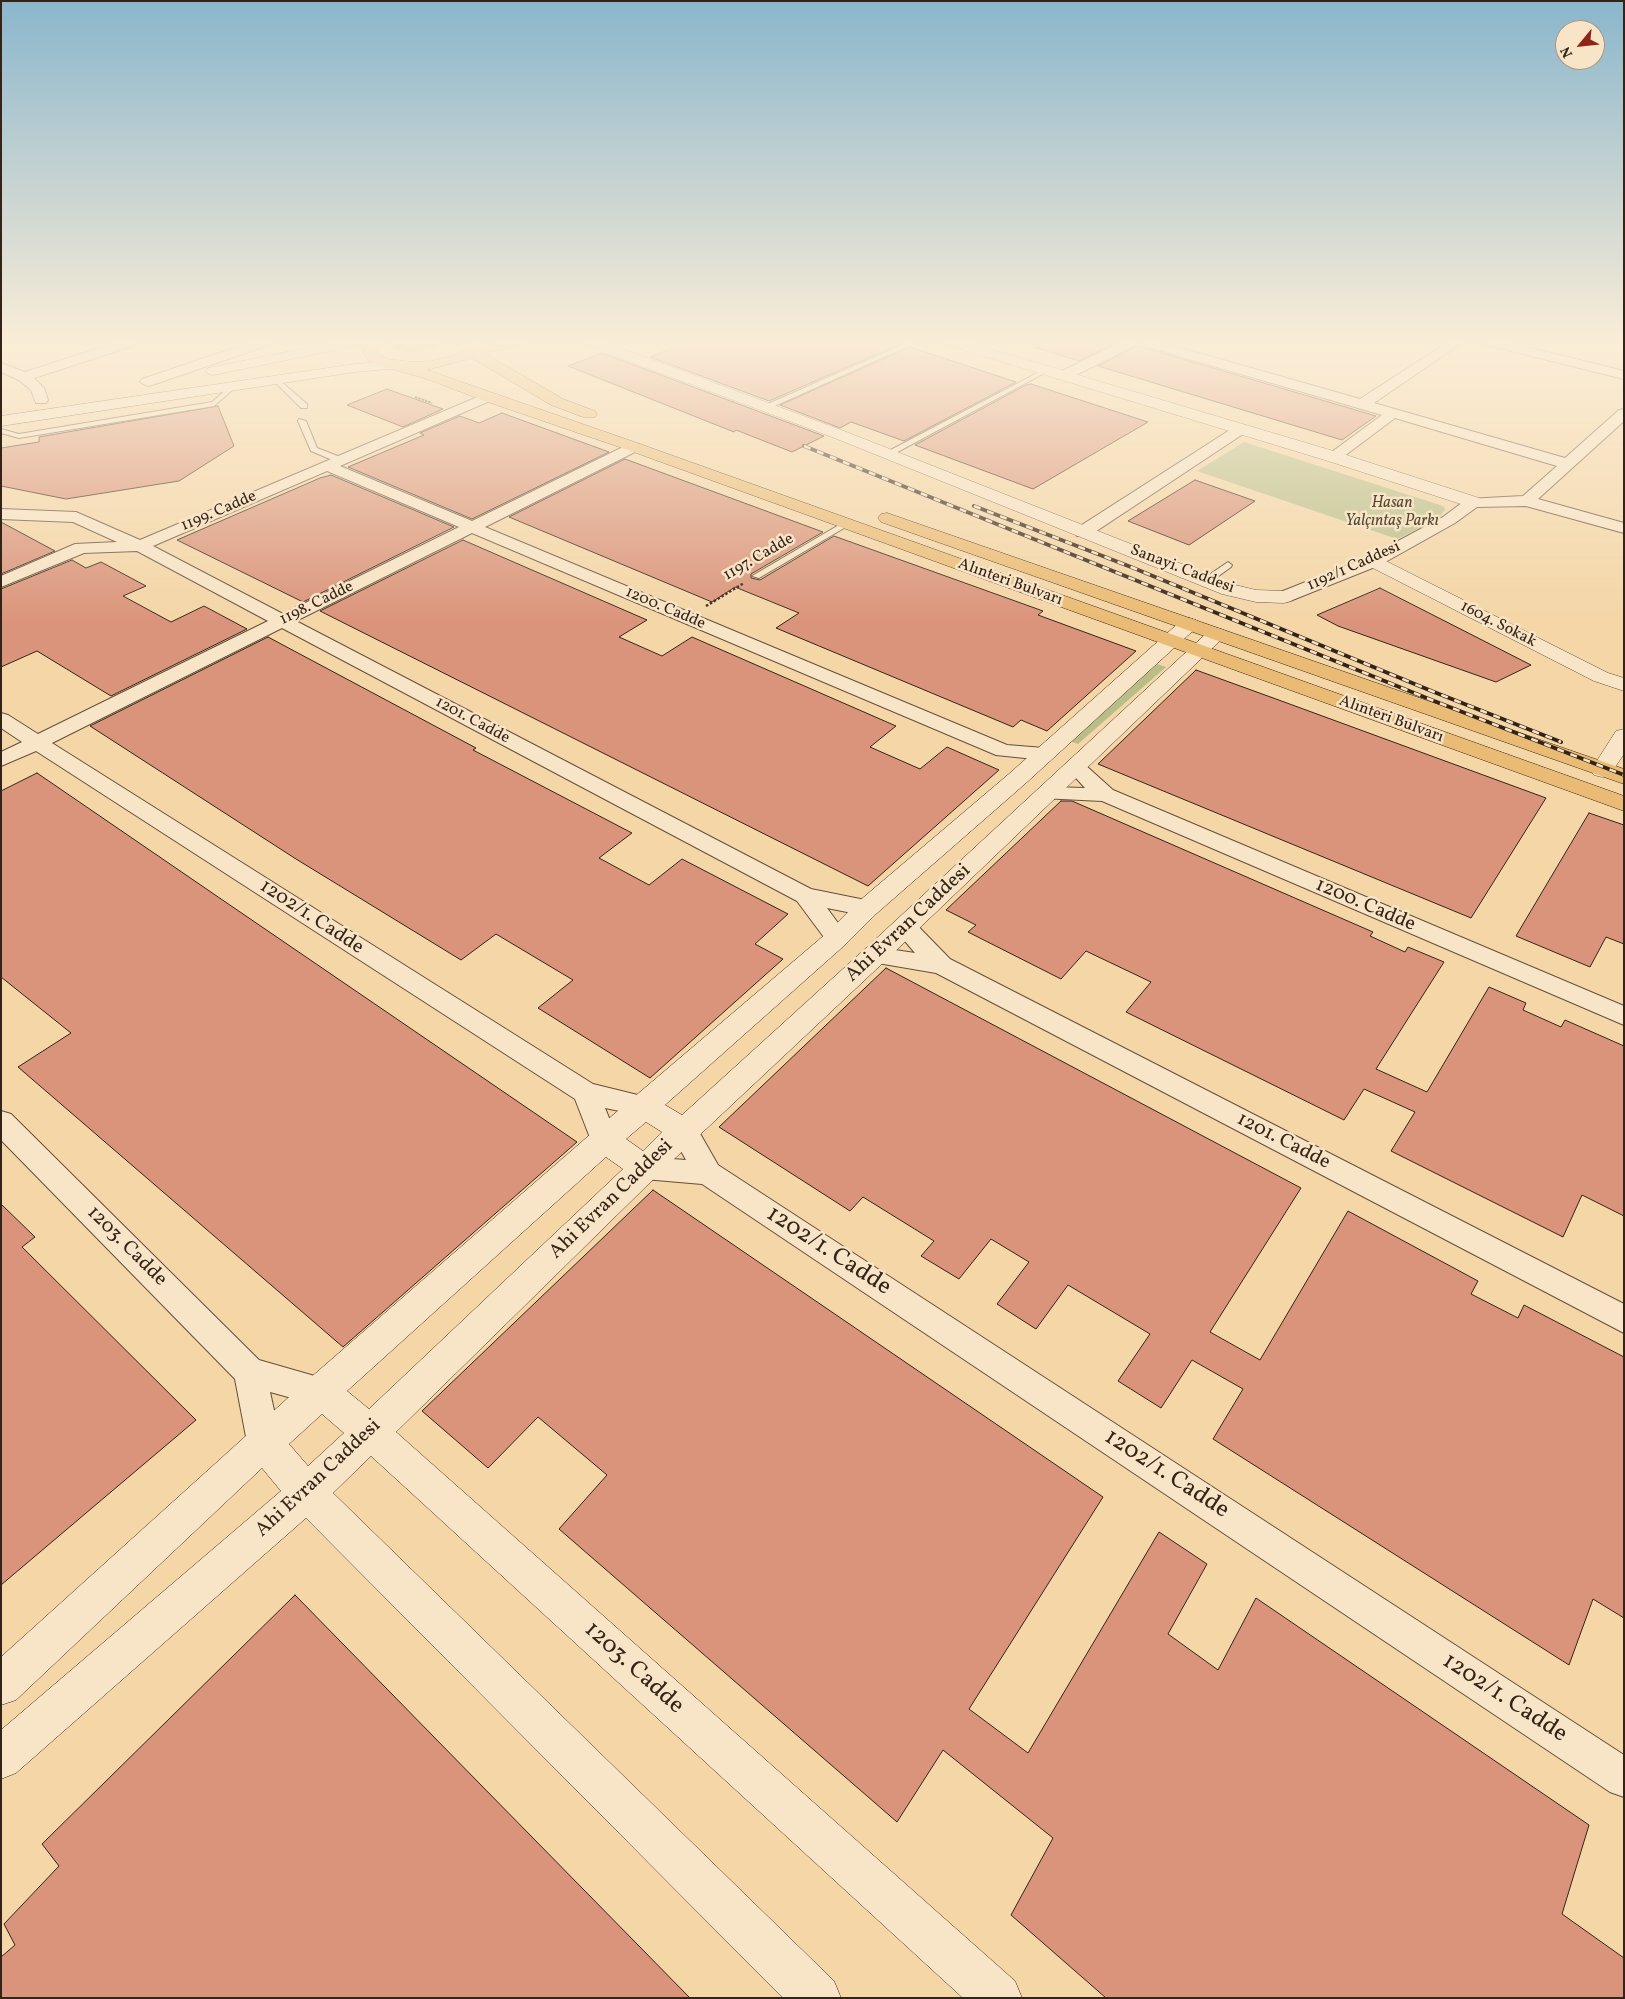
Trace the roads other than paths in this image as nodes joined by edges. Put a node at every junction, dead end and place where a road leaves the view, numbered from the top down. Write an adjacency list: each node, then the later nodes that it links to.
1 (308, 435): 15 (lane)
2 (398, 435): 15 (street, 1199. Cadde)
3 (600, 435): 12 (main road, Alınteri Bulvarı)
4 (650, 435): 17 (main road)
5 (838, 435): 13 (main road, Sanayi. Caddesi)
6 (922, 435): 13 (lane)
7 (1231, 435): 25 (street)
8 (1262, 435): 14 (main road)
9 (1363, 435): 14 (street)
10 (1469, 435): 16 (street)
11 (1600, 435): 16 (street)
12 (634, 447): 22 (main road, Alınteri Bulvarı); 23 (street, 1198. Cadde)
13 (887, 454): 25 (main road, Sanayi. Caddesi)
14 (1334, 457): 19 (main road)
15 (333, 463): 23 (street, 1200. Cadde); 26 (street, 1199. Cadde)
16 (1568, 464): 18 (street)
17 (741, 468)
18 (1527, 501): 19 (street); 24 (street)
19 (1473, 502): 27 (street, 1192/1 Caddesi)
20 (872, 513): 34 (main road, Alınteri Bulvarı)
21 (1, 514): 26 (street, 1201. Cadde)
22 (847, 524): 29 (lane, 1197. Cadde); 34 (main road, Alınteri Bulvarı)
23 (471, 528): 33 (street, 1198. Cadde); 41 (street, 1200. Cadde)
24 (1624, 528)
25 (1082, 532): 30 (main road, Sanayi. Caddesi)
26 (140, 546): 31 (street, 1199. Cadde); 33 (street, 1201. Cadde)
27 (1374, 561): 32 (street, 1192/1 Caddesi); 35 (main road, 1604. Sokak)
28 (1228, 565): 30 (lane)
29 (756, 576)
30 (1206, 581): 32 (main road, Sanayi. Caddesi)
31 (1, 582)
32 (1284, 597)
33 (282, 621): 40 (street, 1198. Cadde); 51 (street, 1201. Cadde)
34 (1194, 637): 42 (main road, Ahi Evran Caddesi); 44 (main road, Ahi Evran Caddesi); 45 (main road, Alınteri Bulvarı); 50 (main road, Alınteri Bulvarı)
35 (1601, 677): 36 (main road, 1604. Sokak); 37 (main road)
36 (1624, 685)
37 (1624, 693)
38 (1, 719): 40 (street, 1202/1. Cadde)
39 (1624, 736): 45 (main road)
40 (37, 742): 43 (street, 1198. Cadde); 58 (street, 1202/1. Cadde)
41 (1003, 751): 42 (street, 1200. Cadde); 46 (street)
42 (1044, 754): 44 (main road, 1200. Cadde); 46 (main road, Ahi Evran Caddesi)
43 (1, 760)
44 (1076, 767): 48 (main road, Ahi Evran Caddesi); 49 (street, 1200. Cadde)
45 (1602, 770): 47 (main road, Alınteri Bulvarı)
46 (1018, 778): 48 (main road, 1200. Cadde); 52 (main road, Ahi Evran Caddesi)
47 (1624, 778)
48 (1049, 793): 49 (street, 1200. Cadde); 53 (main road, Ahi Evran Caddesi)
49 (1105, 796): 57 (street, 1200. Cadde)
50 (1624, 804)
51 (805, 896): 52 (street, 1201. Cadde); 54 (street, 1201. Cadde)
52 (867, 908): 53 (main road, 1201. Cadde); 54 (main road, Ahi Evran Caddesi)
53 (905, 927): 55 (main road, Ahi Evran Caddesi); 56 (street, 1201. Cadde)
54 (838, 938): 55 (main road, 1201. Cadde); 59 (main road, Ahi Evran Caddesi)
55 (875, 956): 56 (street, 1201. Cadde); 61 (main road, Ahi Evran Caddesi)
56 (942, 965): 65 (street, 1201. Cadde)
57 (1624, 1016)
58 (586, 1093): 59 (street, 1202/1. Cadde); 62 (street)
59 (644, 1106): 61 (main road, 1202/1. Cadde); 62 (main road, Ahi Evran Caddesi)
60 (1, 1122): 66 (street, 1203. Cadde)
61 (684, 1131): 63 (main road, Ahi Evran Caddesi); 64 (street, 1202/1. Cadde)
62 (604, 1140): 63 (main road); 67 (main road, Ahi Evran Caddesi)
63 (644, 1168): 64 (street, 1202/1. Cadde); 68 (main road, Ahi Evran Caddesi)
64 (708, 1173): 73 (street, 1202/1. Cadde)
65 (1624, 1319)
66 (250, 1372): 67 (street, 1203. Cadde); 69 (street)
67 (322, 1391): 68 (main road, 1203. Cadde); 69 (main road, Ahi Evran Caddesi)
68 (370, 1432): 70 (main road, Ahi Evran Caddesi); 75 (main road, 1203. Cadde)
69 (264, 1442): 70 (main road); 71 (main road, Ahi Evran Caddesi)
70 (307, 1493): 72 (main road, Ahi Evran Caddesi); 74 (main road)
71 (1, 1686)
72 (1, 1758)
73 (1624, 1778)
74 (817, 1998)
75 (998, 1998)

